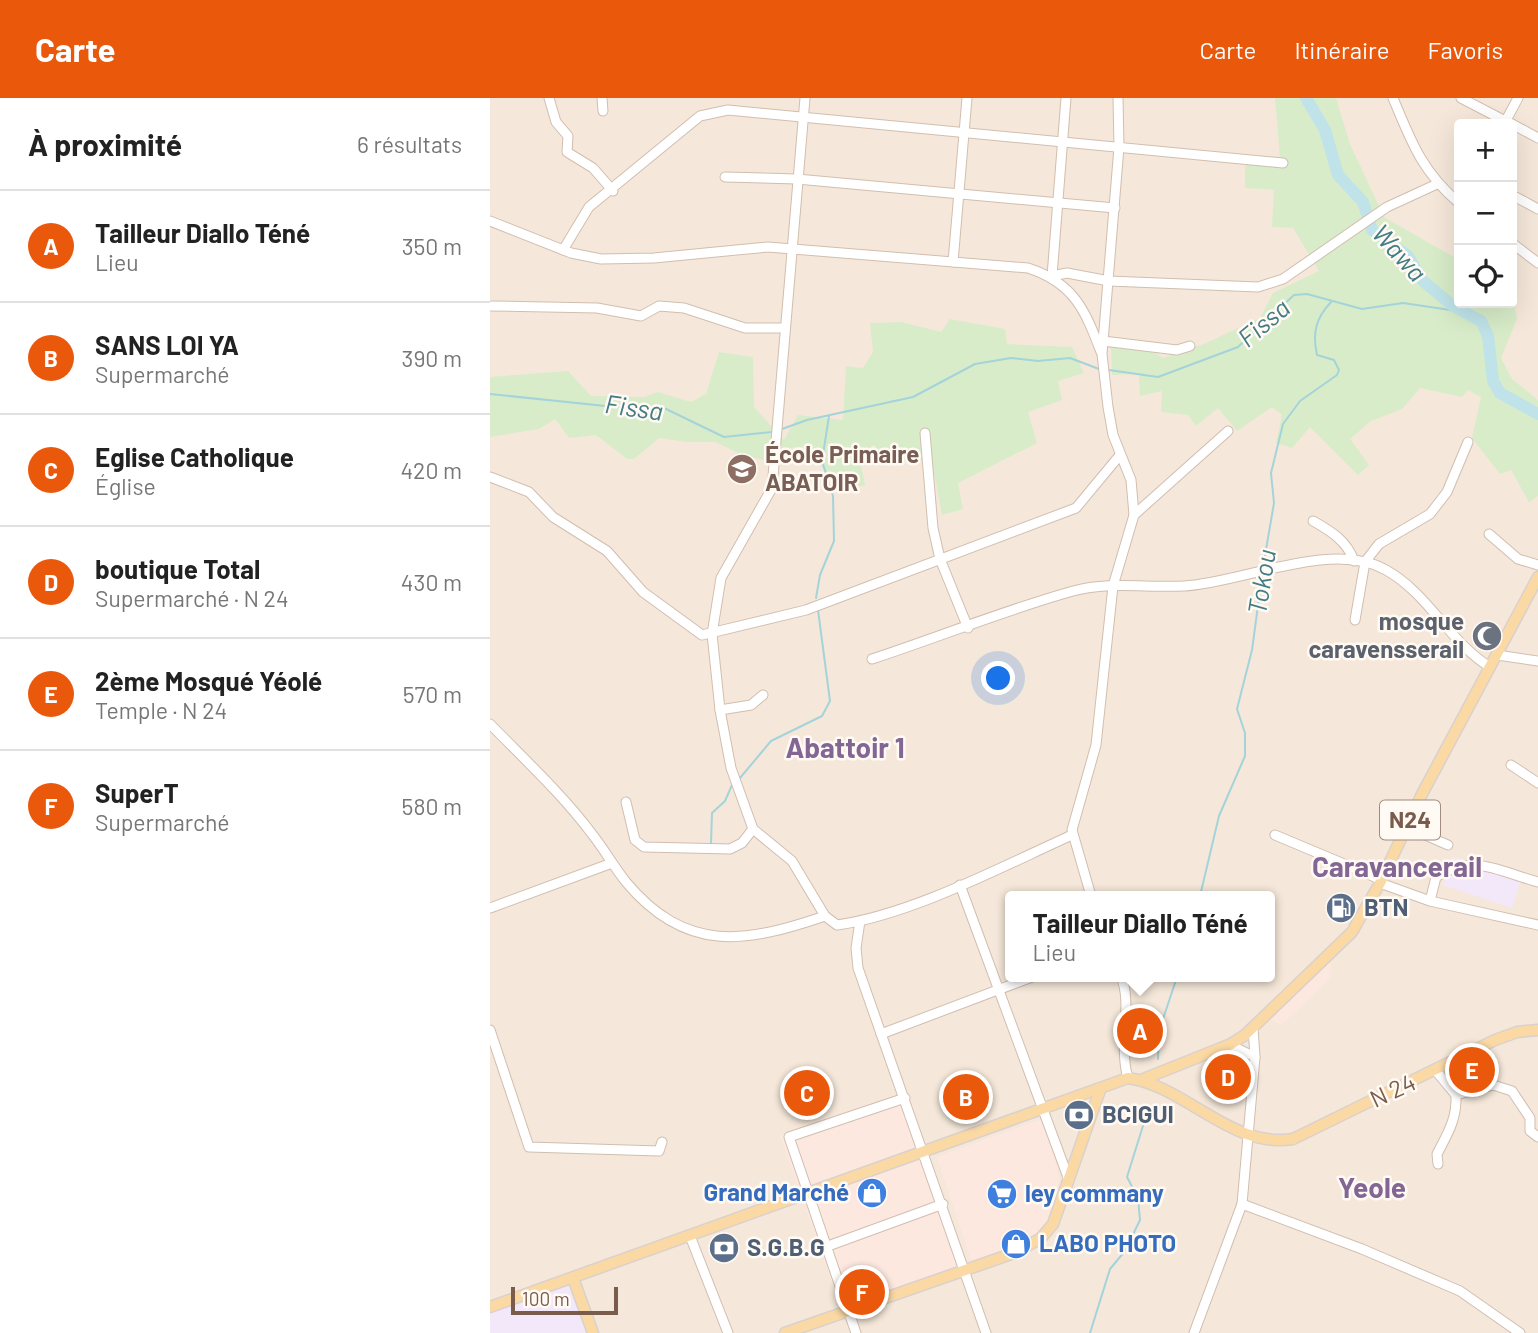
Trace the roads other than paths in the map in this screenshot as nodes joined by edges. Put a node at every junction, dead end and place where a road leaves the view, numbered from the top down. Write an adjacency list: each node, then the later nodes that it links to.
1 (549, 98): 23 (street)
2 (602, 98): 10 (street)
3 (805, 98): 11 (street)
4 (967, 98): 15 (street)
5 (1066, 98): 17 (street)
6 (1118, 98): 18 (street)
7 (1393, 98): 22 (street)
8 (1461, 98): 12 (street)
9 (1518, 98): 13 (street)
10 (603, 111)
11 (803, 116): 15 (street); 21 (street); 23 (street)
12 (1499, 119)
13 (1510, 119)
14 (1517, 128): 16 (street)
15 (964, 131): 17 (street); 24 (street)
16 (1538, 138)
17 (1062, 141): 18 (street); 27 (street)
18 (1119, 147): 19 (street); 28 (street)
19 (1283, 163)
20 (725, 177): 21 (street)
21 (797, 179): 24 (street); 32 (street)
22 (1437, 184): 25 (street); 37 (street)
23 (612, 191): 33 (street)
24 (958, 194): 27 (street); 34 (street)
25 (1454, 198)
26 (1517, 198): 29 (street)
27 (1058, 202): 28 (street); 36 (street)
28 (1115, 208): 37 (street)
29 (1538, 209)
30 (490, 221): 33 (street)
31 (1515, 245): 35 (street)
32 (792, 249): 33 (street); 34 (street); 39 (street)
33 (564, 250)
34 (953, 262): 36 (street)
35 (1538, 262)
36 (1052, 276): 37 (street); 42 (street)
37 (1109, 281): 40 (street)
38 (490, 306): 39 (street)
39 (785, 328): 59 (street)
40 (1103, 341): 41 (street); 42 (street)
41 (1189, 346)
42 (1102, 354): 46 (street)
43 (1228, 431): 48 (street)
44 (925, 433): 51 (street)
45 (1468, 442): 53 (street)
46 (1121, 455): 48 (street); 51 (street)
47 (490, 477): 59 (street)
48 (1134, 515): 56 (street)
49 (1313, 521): 52 (street)
50 (1489, 534): 54 (street)
51 (940, 559): 58 (street); 59 (street)
52 (1354, 561): 53 (street); 56 (street)
53 (1365, 562): 57 (street); 63 (street)
54 (1538, 565)
55 (1538, 577): 60 (main road, N24)
56 (1114, 586): 58 (street); 72 (street)
57 (1355, 620)
58 (968, 628): 61 (street)
59 (712, 634): 65 (street)
60 (1497, 654): 62 (street); 63 (main road, N24)
61 (872, 659)
62 (1538, 661)
63 (1490, 667): 70 (main road, N24)
64 (763, 695): 65 (street)
65 (720, 710): 71 (street)
66 (490, 724): 75 (street)
67 (1511, 765): 68 (street)
68 (1538, 783)
69 (626, 802): 71 (street)
70 (1407, 827): 74 (street); 76 (main road, N24)
71 (753, 829): 82 (street)
72 (1072, 835): 78 (street); 79 (street)
73 (1275, 835): 76 (street)
74 (1448, 845)
75 (612, 863): 81 (street); 82 (street)
76 (1381, 882): 80 (street); 90 (main road, N24)
77 (1538, 882): 80 (street)
78 (960, 885): 83 (street); 87 (street)
79 (1089, 891)
80 (1430, 901): 84 (street)
81 (490, 908)
82 (825, 916): 83 (street)
83 (860, 921): 91 (street)
84 (1538, 925)
85 (1021, 982): 87 (street)
86 (1122, 982): 95 (street)
87 (998, 992): 91 (street); 100 (street)
88 (490, 1030): 103 (street)
89 (1538, 1030): 94 (main road, N 24)
90 (1249, 1032): 92 (main road, N24); 93 (street)
91 (881, 1034): 99 (street)
92 (1230, 1045): 93 (street); 96 (main road, N24)
93 (1255, 1057): 101 (street)
94 (1436, 1071): 98 (street); 101 (main road, N 24)
95 (1128, 1078): 96 (main road, N 24); 97 (main road)
96 (1141, 1080): 101 (main road, N 24)
97 (1100, 1090): 100 (main road); 106 (main road)
98 (1456, 1095): 102 (street); 105 (street)
99 (905, 1098): 104 (street); 107 (street)
100 (1042, 1110): 104 (main road); 106 (street)
101 (1247, 1133): 109 (street)
102 (1538, 1137)
103 (662, 1142)
104 (925, 1152): 107 (main road); 108 (street)
105 (1438, 1164)
106 (1069, 1180): 112 (main road)
107 (808, 1194): 110 (main road); 111 (street)
108 (943, 1204): 111 (street); 112 (street)
109 (1242, 1204): 121 (street); 122 (street)
110 (690, 1236): 113 (main road); 117 (street)
111 (828, 1246): 115 (street)
112 (965, 1270): 115 (main road); 120 (street)
113 (573, 1278): 114 (main road); 116 (main road)
114 (490, 1307)
115 (849, 1310): 118 (main road); 119 (street)
116 (593, 1333)
117 (728, 1333)
118 (785, 1333)
119 (856, 1333)
120 (986, 1333)
121 (1194, 1333)
122 (1520, 1333)

